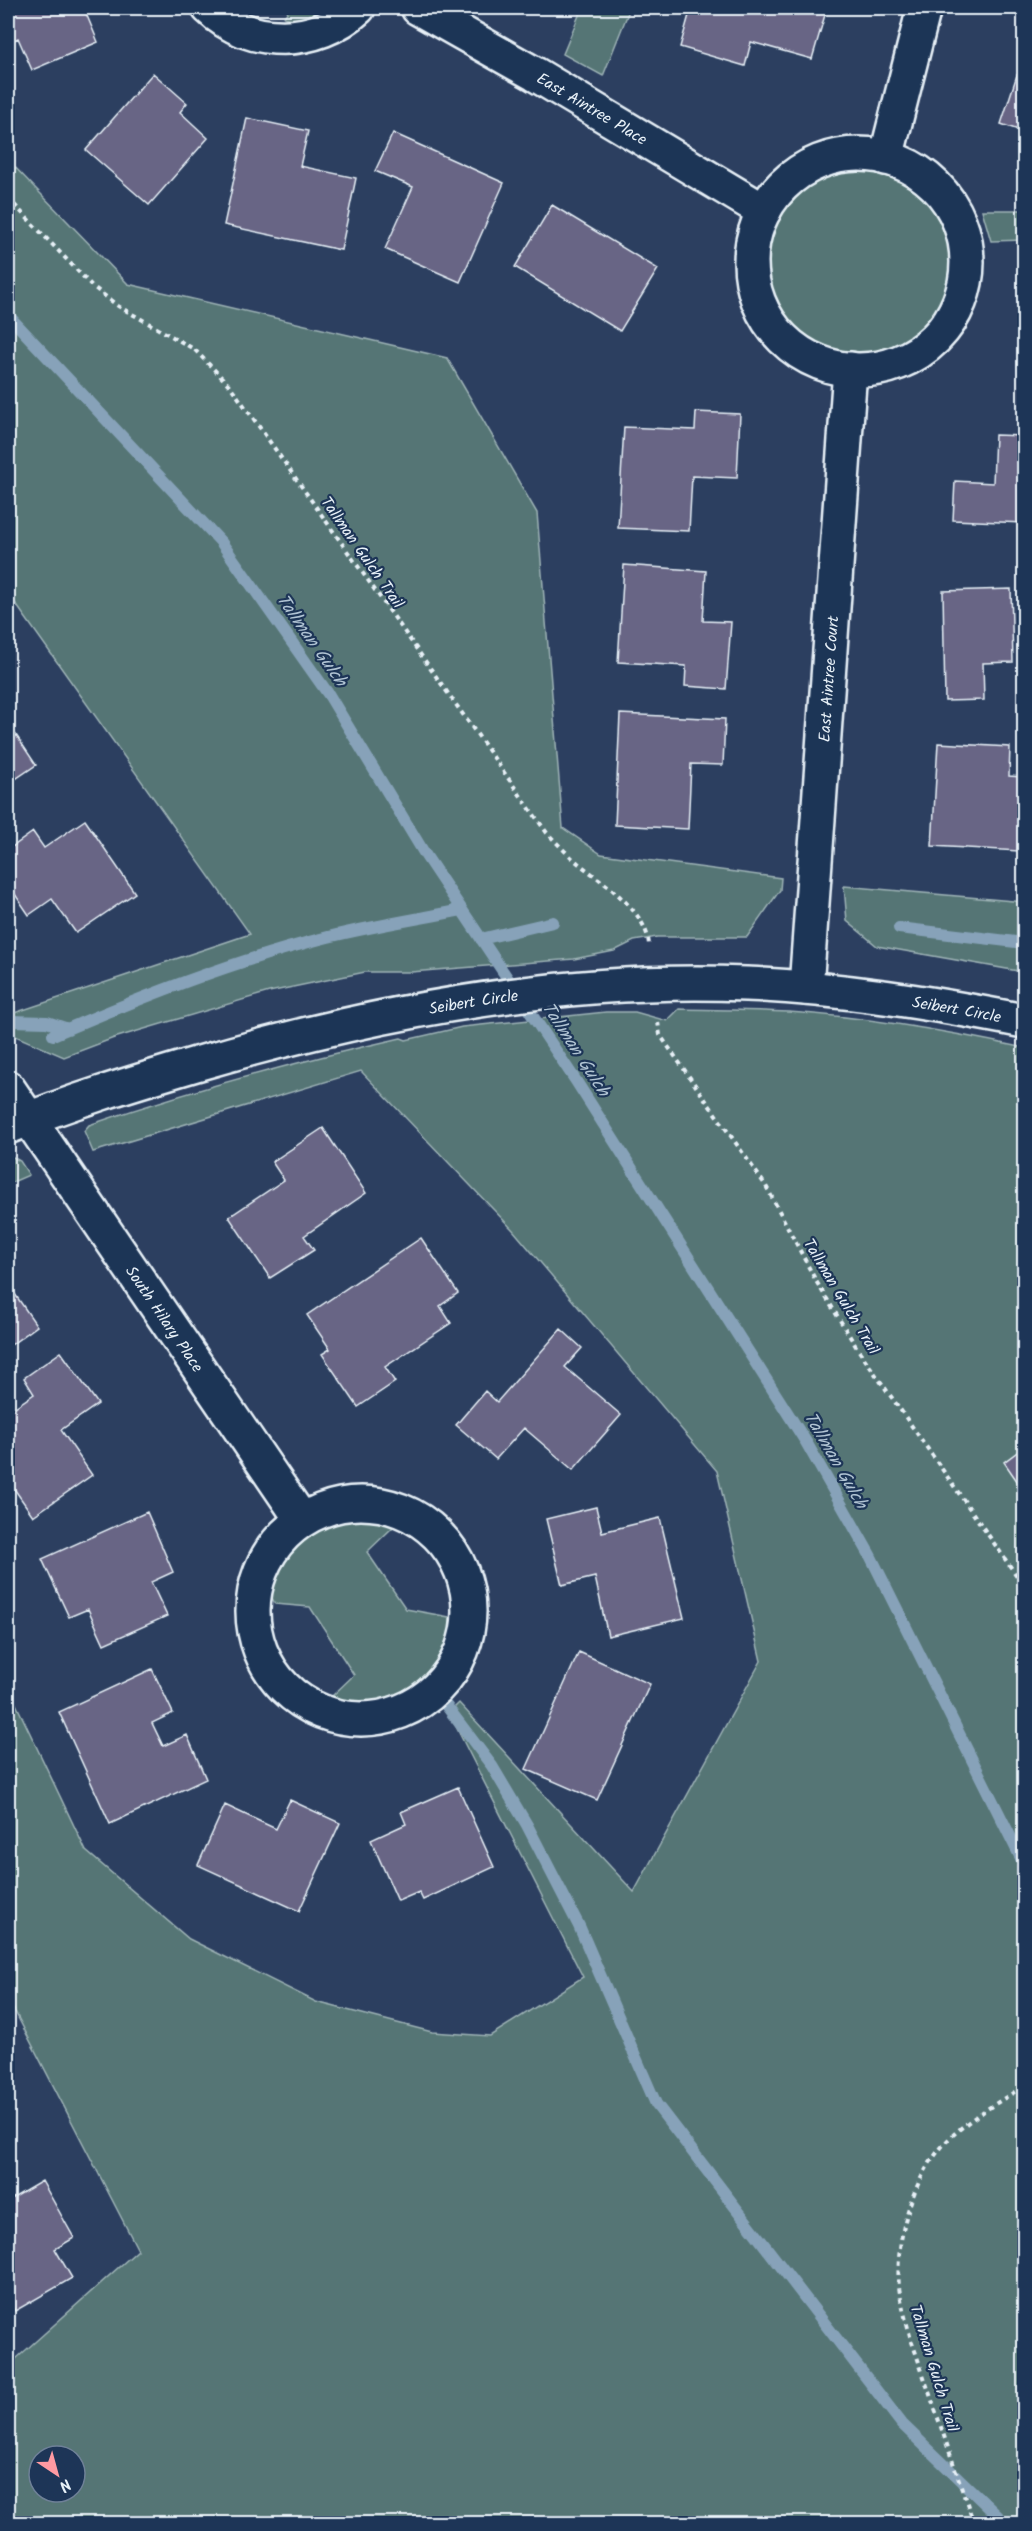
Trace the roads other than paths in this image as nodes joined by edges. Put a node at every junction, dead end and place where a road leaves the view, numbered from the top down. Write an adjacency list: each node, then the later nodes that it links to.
1 (209, 8): 2 (street)
2 (358, 8)
3 (418, 8): 6 (street, East Aintree Place)
4 (924, 8): 5 (street)
5 (886, 158): 6 (street); 7 (street)
6 (764, 211): 7 (street)
7 (850, 369): 8 (street, East Aintree Court)
8 (806, 988): 9 (street, Seibert Circle); 11 (street, Seibert Circle)
9 (1024, 1021)
10 (8, 1088): 11 (street, South Hilary Place)
11 (18, 1122): 12 (street, South Hilary Place)
12 (302, 1520): 12 (street)

